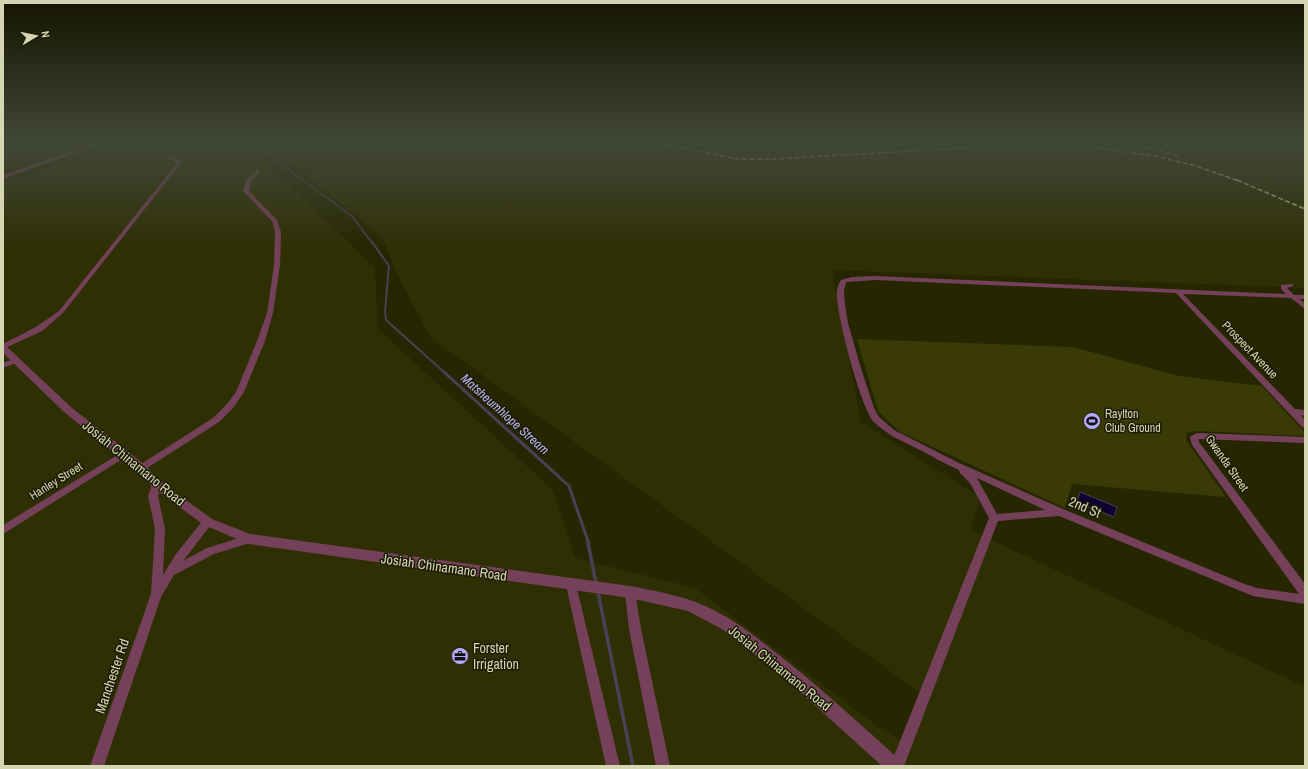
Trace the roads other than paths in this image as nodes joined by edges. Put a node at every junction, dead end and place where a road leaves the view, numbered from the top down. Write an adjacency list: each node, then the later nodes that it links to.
1 (166, 180): 8 (street)
2 (250, 180): 17 (street)
3 (1291, 285): 5 (street)
4 (1178, 292): 5 (street, 2nd St); 11 (street, Prospect Avenue); 16 (street, 2nd St)
5 (1292, 296): 6 (street, 2nd St); 7 (street)
6 (1305, 296)
7 (1305, 307)
8 (3, 347): 9 (street, Josiah Chinamano Road)
9 (16, 360): 10 (street); 15 (street, Josiah Chinamano Road)
10 (3, 366)
11 (1293, 412): 12 (street); 13 (street, Prospect Avenue)
12 (1305, 413)
13 (1305, 425)
14 (1305, 440): 27 (street, Gwanda Street)
15 (124, 454): 17 (street, Josiah Chinamano Road); 22 (street, Hanley Street)
16 (956, 465): 19 (street, 2nd St); 20 (street)
17 (141, 468): 18 (street, Josiah Chinamano Road)
18 (156, 484): 21 (street, Josiah Chinamano Road); 28 (street)
19 (1060, 512): 20 (street); 29 (street, 2nd St)
20 (994, 518): 34 (street)
21 (208, 522): 23 (street, Josiah Chinamano Road); 24 (street)
22 (3, 530)
23 (249, 539): 24 (street); 25 (street, Josiah Chinamano Road)
24 (171, 572): 28 (street)
25 (574, 585): 26 (street, Josiah Chinamano Road); 31 (street)
26 (630, 592): 32 (street); 33 (street, Josiah Chinamano Road)
27 (1305, 593)
28 (156, 595): 30 (street, Manchester Rd)
29 (1305, 599)
30 (97, 766)
31 (613, 766)
32 (663, 766)
33 (894, 766)
34 (897, 766)

